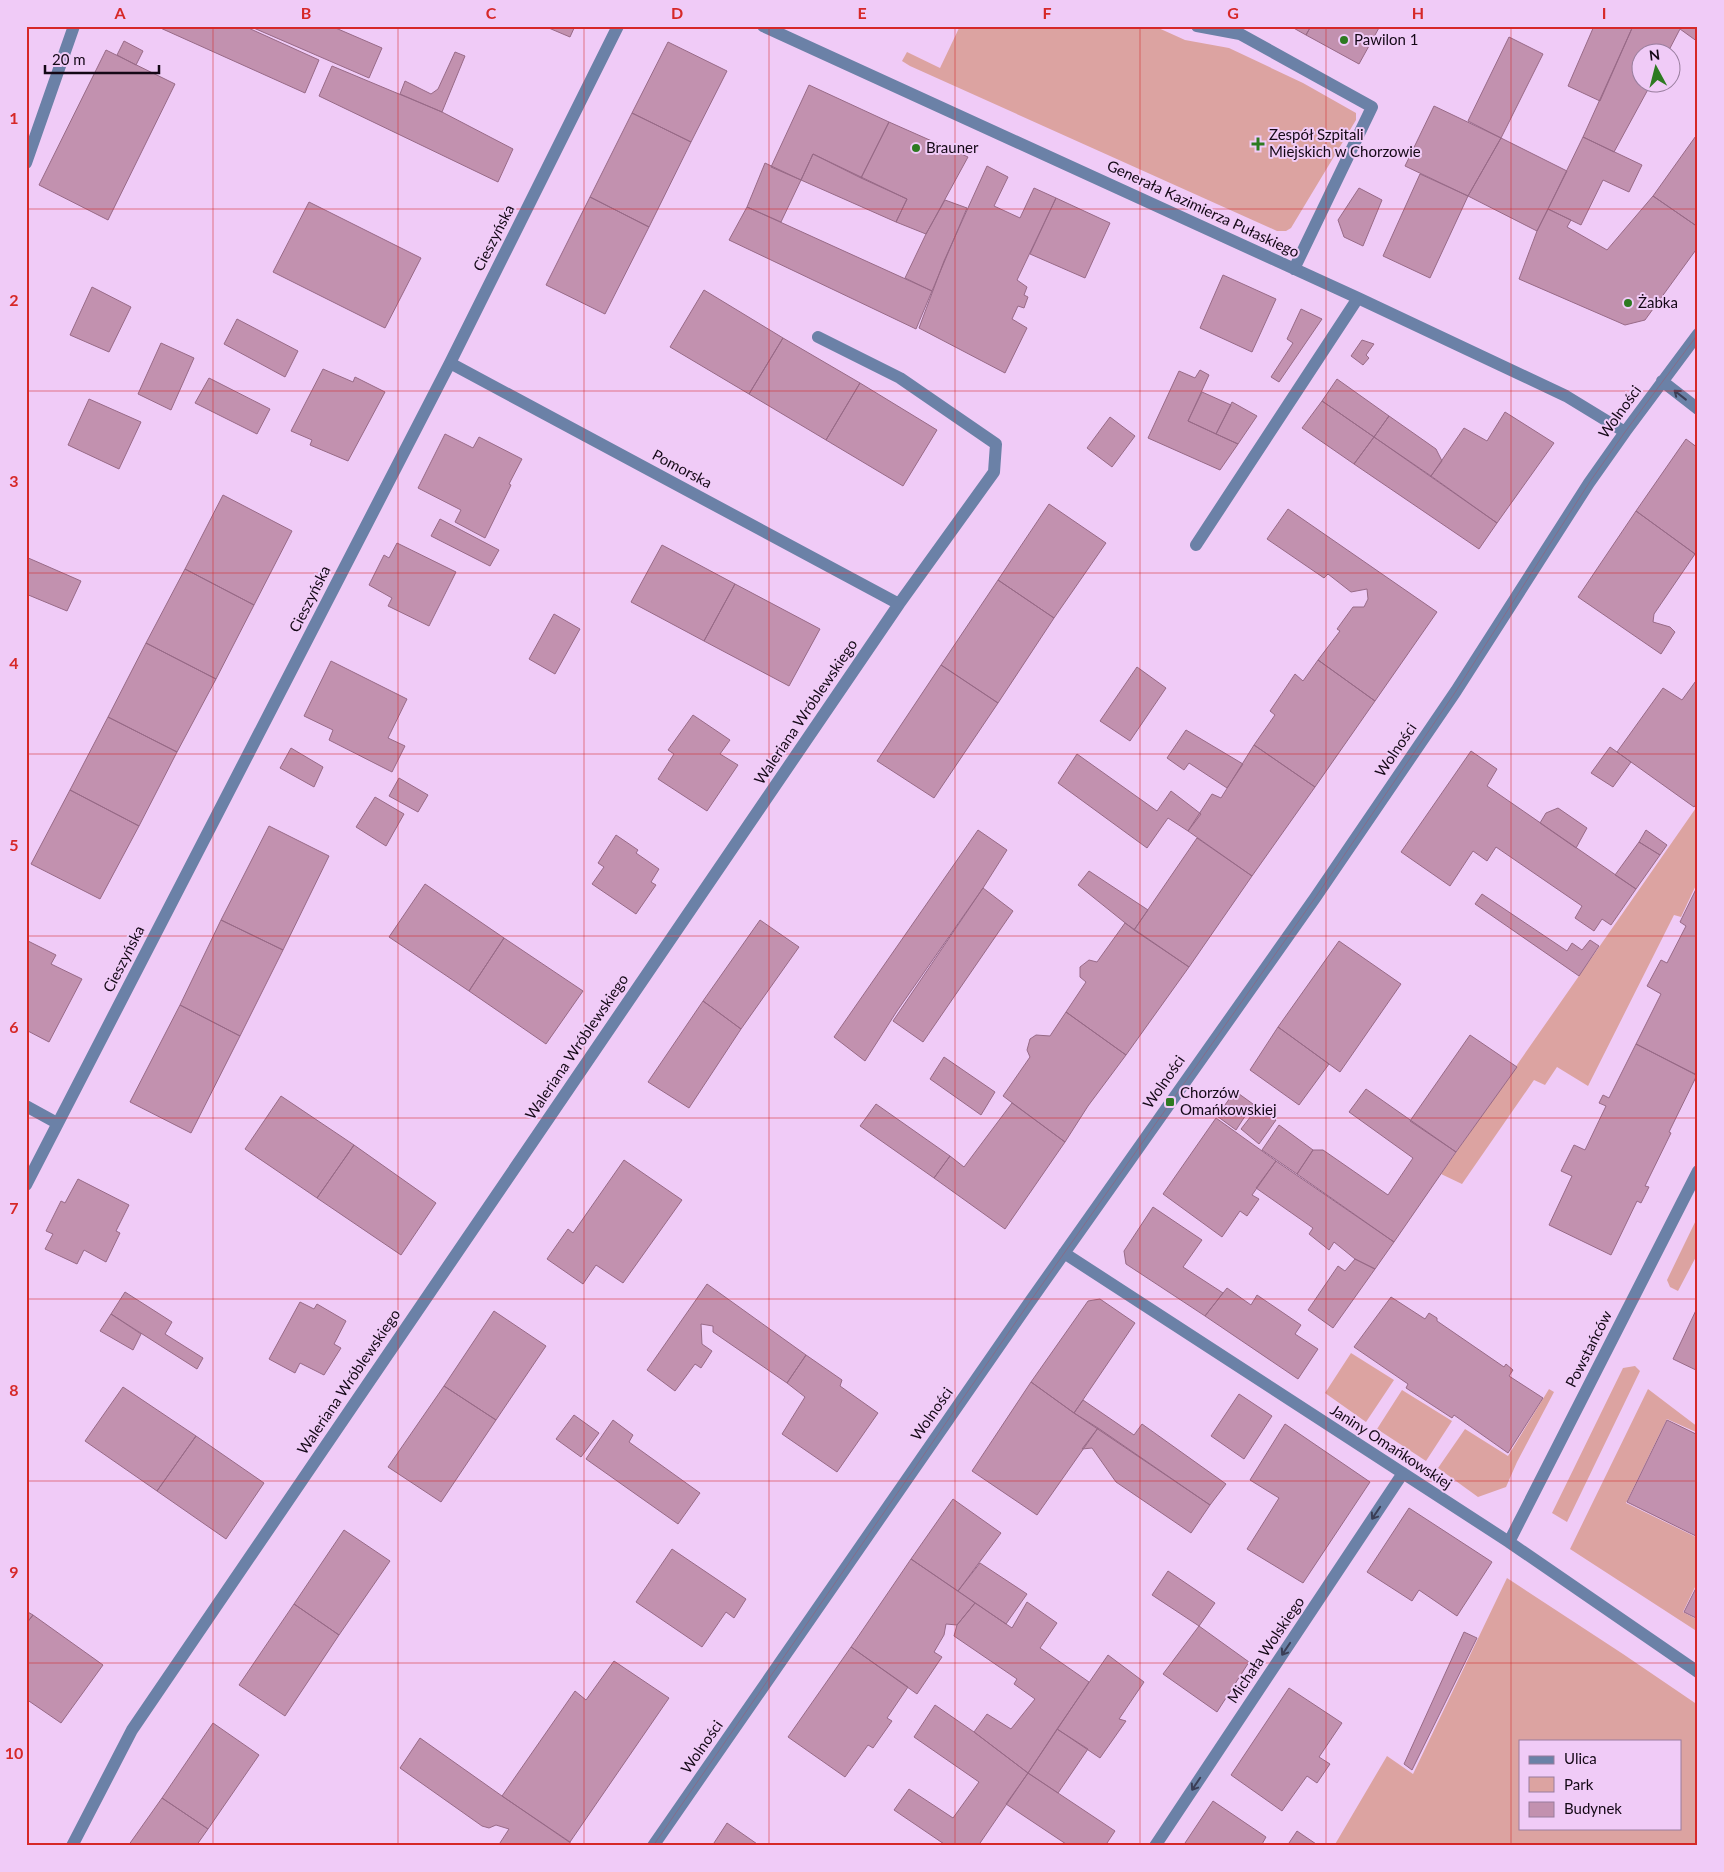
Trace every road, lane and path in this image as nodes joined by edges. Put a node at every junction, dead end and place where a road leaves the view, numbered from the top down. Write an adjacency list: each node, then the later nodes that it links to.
1 (74, 26): 7 (street)
2 (618, 26): 12 (street, Cieszyńska)
3 (763, 26): 8 (street, Generała Kazimierza Pułaskiego)
4 (1197, 26): 6 (street)
5 (1226, 26): 6 (street)
6 (1240, 34): 8 (street)
7 (26, 163)
8 (1294, 269): 9 (street, Generała Kazimierza Pułaskiego)
9 (1358, 298): 15 (street, Generała Kazimierza Pułaskiego); 16 (street)
10 (1698, 334): 13 (street, Wolności)
11 (818, 337): 17 (street, Waleriana Wróblewskiego)
12 (450, 363): 17 (street, Pomorska); 19 (street, Cieszyńska)
13 (1662, 382): 14 (street, one-way to 13); 15 (street, Wolności)
14 (1698, 409)
15 (1625, 432): 22 (street, Wolności)
16 (1196, 545)
17 (899, 604): 26 (street, Waleriana Wróblewskiego)
18 (26, 1106): 19 (street)
19 (57, 1123): 21 (street, Cieszyńska)
20 (1698, 1170): 24 (street, Powstańców)
21 (26, 1185)
22 (1064, 1253): 23 (street, Janiny Omańkowskiej); 27 (street, Wolności)
23 (1403, 1473): 24 (street, Janiny Omańkowskiej); 28 (street, Michała Wolskiego, one-way to 28)
24 (1509, 1542): 25 (street, Janiny Omańkowskiej)
25 (1698, 1672)
26 (72, 1846)
27 (653, 1846)
28 (1155, 1846)

